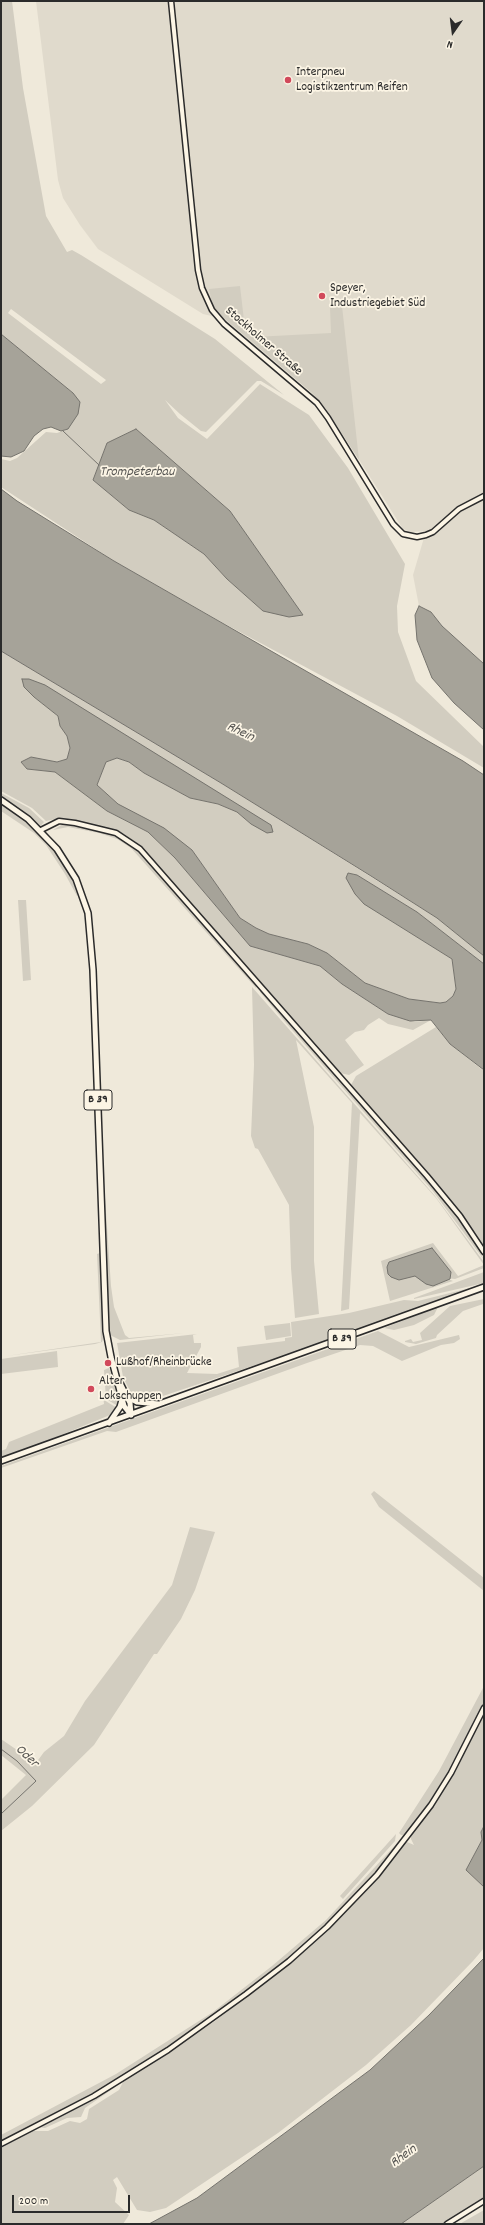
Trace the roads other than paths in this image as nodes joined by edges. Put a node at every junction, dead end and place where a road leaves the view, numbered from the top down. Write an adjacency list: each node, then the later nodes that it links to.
1 (171, 1): 2 (street, Stockholmer Straße)
2 (484, 496)
3 (1, 800): 4 (main road, B 39)
4 (41, 830): 5 (street); 7 (main road, B 39)
5 (484, 1252)
6 (484, 1288): 8 (main road, B 39)
7 (125, 1398): 8 (main road, B 39); 9 (main road, B 39); 10 (main road)
8 (160, 1405): 9 (main road, B 39)
9 (131, 1415): 10 (main road)
10 (109, 1423): 11 (main road)
11 (1, 1461)
12 (484, 1708): 13 (street)
13 (1, 2144)
14 (484, 2201): 15 (street)
15 (447, 2224)

